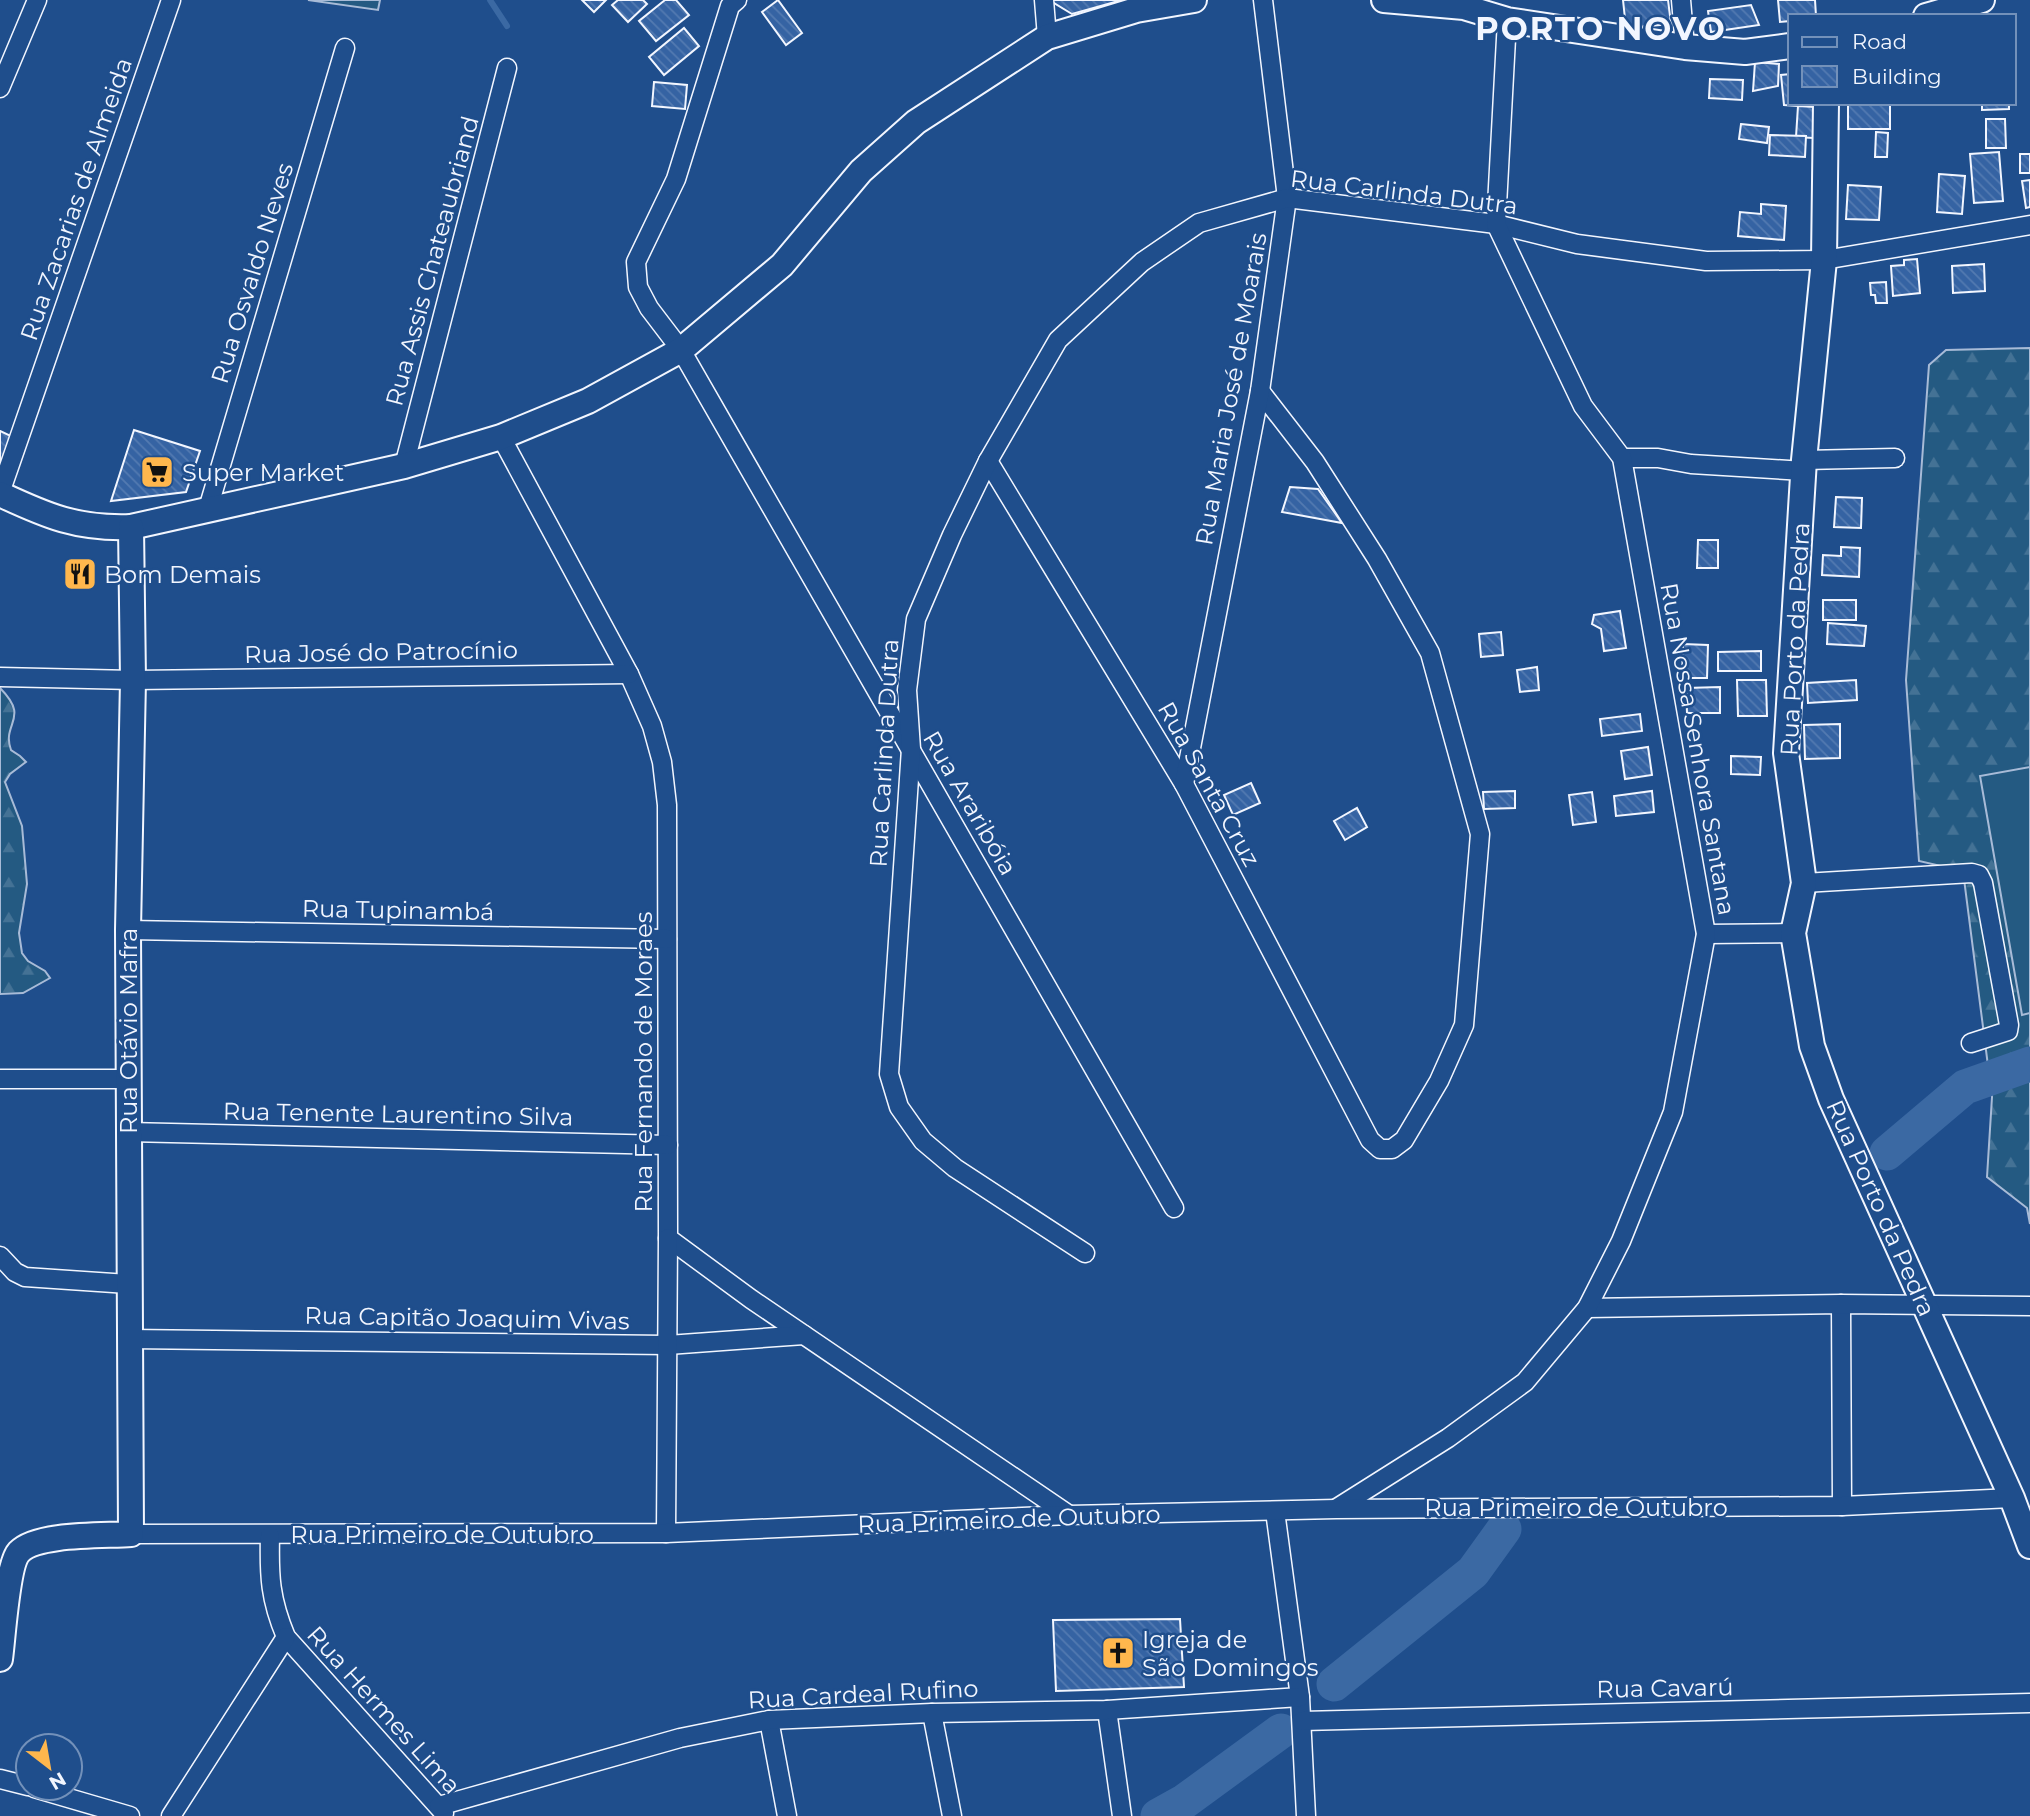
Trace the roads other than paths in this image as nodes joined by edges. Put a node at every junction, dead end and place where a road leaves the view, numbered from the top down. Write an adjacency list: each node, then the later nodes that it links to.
1 (37, 0): 18 (street)
2 (171, 0): 32 (street, Rua Zacarias de Almeida)
3 (1044, 0): 13 (street)
4 (1194, 0): 13 (main road)
5 (1263, 0): 20 (street, Rua Maria José de Moarais)
6 (1384, 0): 10 (main road)
7 (1681, 0): 15 (street)
8 (1982, 0): 11 (main road)
9 (731, 2): 24 (street, Rua Araribóia)
10 (1463, 3): 12 (main road)
11 (1933, 14)
12 (1507, 20): 15 (main road); 21 (street)
13 (1047, 37): 24 (main road)
14 (1788, 46): 15 (main road)
15 (1685, 47)
16 (345, 48): 33 (street, Rua Osvaldo Neves)
17 (507, 68): 30 (street, Rua Assis Chateaubriand)
18 (0, 88)
19 (1826, 105): 23 (main road, Rua Porto da Pedra)
20 (1287, 198): 21 (street, Rua Carlinda Dutra); 25 (street, Rua Maria José de Moarais); 29 (street, Rua Carlinda Dutra)
21 (1496, 224): 23 (street, Rua Carlinda Dutra); 27 (street, Rua Nossa Senhora Santana)
22 (2030, 225): 23 (street, Rua Carlinda Dutra)
23 (1824, 260): 31 (main road, Rua Porto da Pedra)
24 (681, 350): 26 (main road); 38 (street, Rua Araribóia)
25 (1259, 391): 39 (street, Rua Maria José de Moarais); 39 (street, Rua Santa Cruz)
26 (501, 437): 30 (main road); 35 (street, Rua Fernando de Moraes)
27 (1622, 458): 31 (street); 43 (street, Rua Nossa Senhora Santana)
28 (1895, 458): 31 (street)
29 (988, 461): 38 (street, Rua Carlinda Dutra); 39 (street, Rua Santa Cruz)
30 (404, 466): 33 (main road)
31 (1804, 466): 40 (main road, Rua Porto da Pedra)
32 (0, 494): 34 (main road)
33 (206, 512): 34 (main road)
34 (131, 527): 37 (main road, Rua Otávio Mafra)
35 (629, 674): 37 (street, Rua José do Patrocínio); 44 (street, Rua Fernando de Moraes)
36 (0, 677): 37 (street, Rua José do Patrocínio)
37 (133, 680): 41 (main road, Rua Otávio Mafra)
38 (911, 749): 50 (street, Rua Araribóia); 52 (street, Rua Carlinda Dutra)
39 (1184, 784)
40 (1804, 883): 42 (main road, Rua Porto da Pedra); 45 (street)
41 (128, 930): 44 (street, Rua Tupinambá); 47 (main road, Rua Otávio Mafra)
42 (1793, 933): 43 (street); 56 (main road, Rua Porto da Pedra)
43 (1706, 934): 58 (street, Rua Nossa Senhora Santana)
44 (667, 939): 49 (street, Rua Fernando de Moraes)
45 (1971, 1043)
46 (0, 1079): 47 (street)
47 (129, 1079): 48 (main road, Rua Otávio Mafra)
48 (128, 1132): 49 (street, Rua Tenente Laurentino Silva); 54 (main road, Rua Otávio Mafra)
49 (668, 1144): 51 (street, Rua Fernando de Moraes)
50 (1174, 1208)
51 (668, 1238): 59 (street, Rua Fernando de Moraes); 61 (street)
52 (1085, 1253)
53 (0, 1256): 54 (street)
54 (128, 1284): 60 (main road, Rua Otávio Mafra)
55 (1841, 1304): 56 (street); 58 (street); 63 (street)
56 (1924, 1304): 57 (street); 62 (main road, Rua Porto da Pedra)
57 (2030, 1306)
58 (1587, 1308): 64 (street, Rua Nossa Senhora Santana)
59 (804, 1335): 61 (street, Rua Capitão Joaquim Vivas); 66 (street, Rua Fernando de Moraes)
60 (129, 1339): 61 (street, Rua Capitão Joaquim Vivas); 68 (main road, Rua Otávio Mafra)
61 (668, 1345): 67 (street)
62 (2012, 1498): 63 (street, Rua Primeiro de Outubro); 70 (main road, Rua Porto da Pedra)
63 (1842, 1506): 64 (street, Rua Primeiro de Outubro)
64 (1336, 1509): 65 (street, Rua Primeiro de Outubro)
65 (1275, 1511): 66 (street, Rua Primeiro de Outubro); 73 (street)
66 (1069, 1515): 67 (street, Rua Primeiro de Outubro)
67 (666, 1533): 69 (street, Rua Primeiro de Outubro)
68 (131, 1534): 69 (street, Rua Primeiro de Outubro); 72 (main road, Rua Primeiro de Outubro)
69 (270, 1535): 71 (street, Rua Hermes Lima)
70 (2030, 1546)
71 (286, 1637): 80 (street, Rua Hermes Lima); 82 (street, Rua Hermes Lima)
72 (0, 1659)
73 (1300, 1697): 75 (street, Rua Cardeal Rufino); 78 (street)
74 (2030, 1703): 78 (street, Rua Cavarú)
75 (1107, 1710): 76 (street, Rua Cardeal Rufino); 85 (street)
76 (932, 1713): 77 (street, Rua Cardeal Rufino); 84 (street)
77 (769, 1720): 80 (street, Rua Cardeal Rufino); 83 (street)
78 (1301, 1721): 86 (street)
79 (82, 1802): 81 (street)
80 (442, 1811)
81 (130, 1816)
82 (171, 1816)
83 (787, 1816)
84 (952, 1816)
85 (1122, 1816)
86 (1306, 1816)

